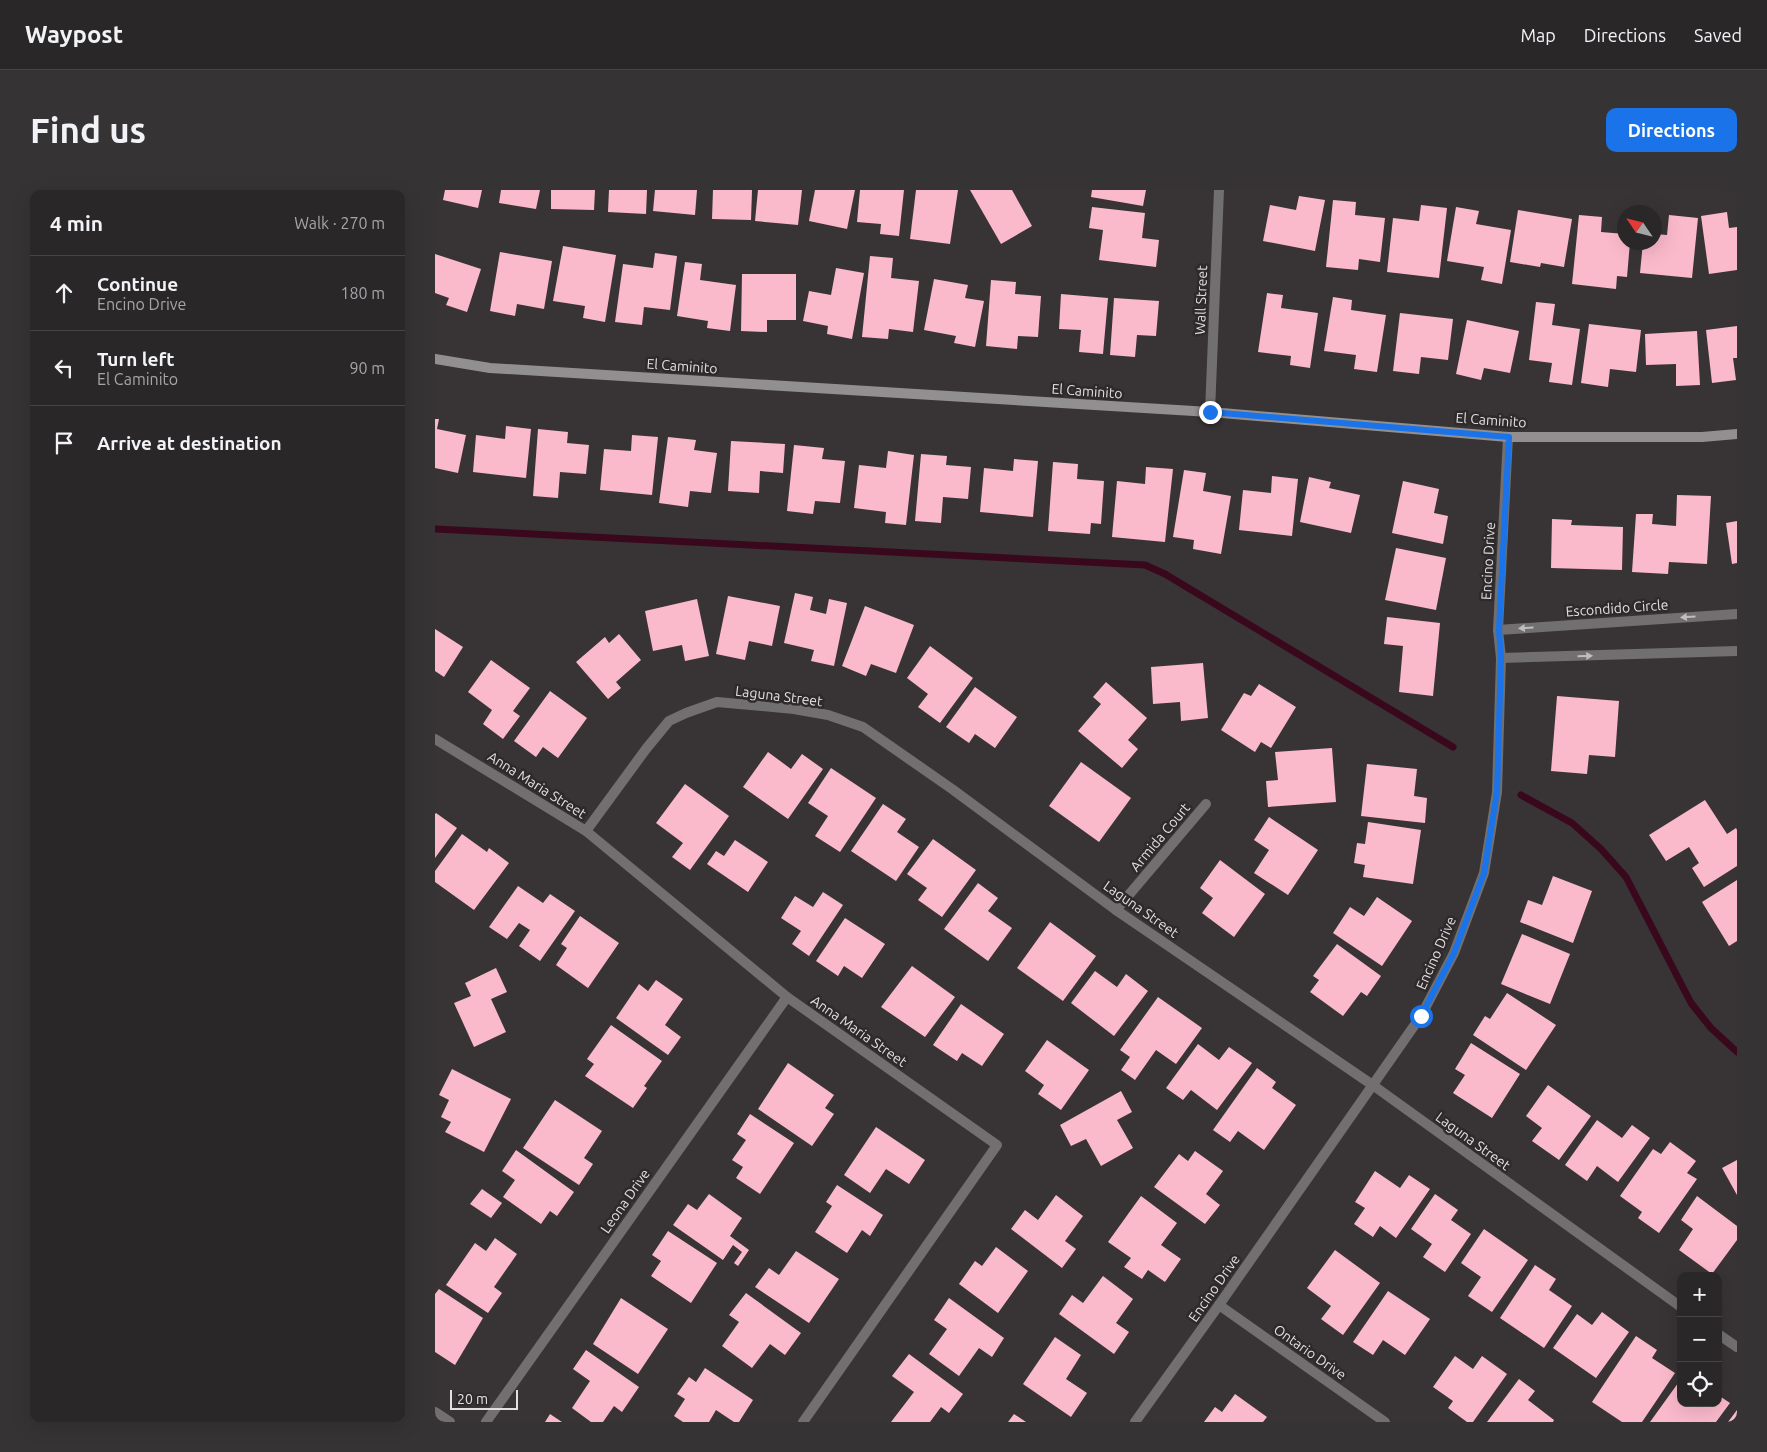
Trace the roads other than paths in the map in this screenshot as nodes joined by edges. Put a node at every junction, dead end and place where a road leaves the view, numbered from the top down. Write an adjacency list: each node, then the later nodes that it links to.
1 (1219, 190): 3 (street, Wall Street)
2 (435, 359): 3 (street, El Caminito)
3 (1210, 412): 5 (street, El Caminito)
4 (1737, 434): 5 (street, El Caminito)
5 (1509, 437): 7 (street, Encino Drive)
6 (1737, 614): 7 (street, Escondido Circle, one-way to 7)
7 (1499, 630): 9 (street, Encino Drive)
8 (1737, 651): 9 (street, one-way to 8)
9 (1501, 658): 15 (street, Encino Drive)
10 (435, 739): 12 (street, Anna Maria Street)
11 (1206, 804): 13 (street, Armida Court)
12 (586, 831): 13 (street, Laguna Street); 14 (street, Anna Maria Street)
13 (1116, 910): 15 (street, Laguna Street)
14 (787, 997): 22 (street, Leona Drive); 23 (street, Anna Maria Street)
15 (1374, 1086): 16 (street, Laguna Street); 17 (street, Encino Drive)
16 (1677, 1304)
17 (1219, 1305): 24 (street, Encino Drive); 25 (street, Ontario Drive)
18 (1722, 1337): 19 (street)
19 (1737, 1347)
20 (435, 1412): 21 (street)
21 (450, 1422)
22 (486, 1422)
23 (803, 1422)
24 (1135, 1422)
25 (1385, 1422)

